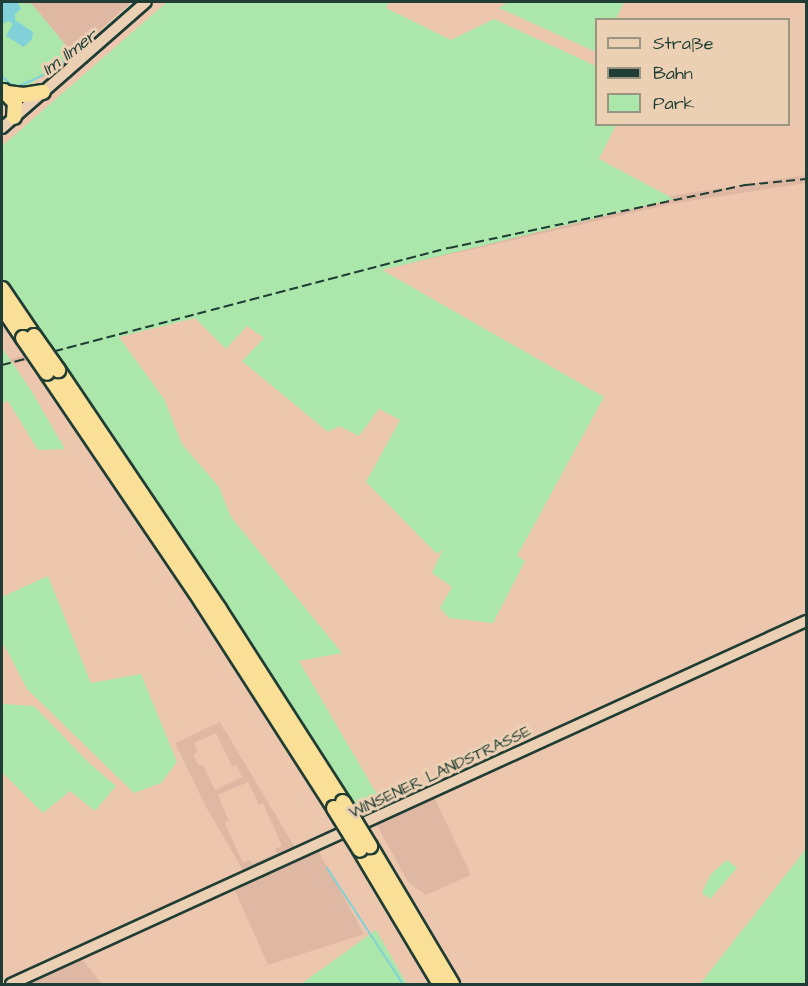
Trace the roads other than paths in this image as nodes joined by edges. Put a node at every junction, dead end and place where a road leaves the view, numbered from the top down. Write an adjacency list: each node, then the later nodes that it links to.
1 (146, 2): 2 (main road)
2 (43, 92): 3 (highway); 4 (main road)
3 (3, 93): 4 (highway)
4 (14, 117): 5 (main road)
5 (2, 128)
6 (2, 289): 8 (highway)
7 (2, 307): 8 (highway)
8 (28, 337): 10 (highway, bridge)
9 (807, 621): 11 (main road, WINSENER LANDSTRASSE)
10 (365, 848): 12 (highway); 13 (highway)
11 (10, 984)
12 (440, 984)
13 (452, 984)

